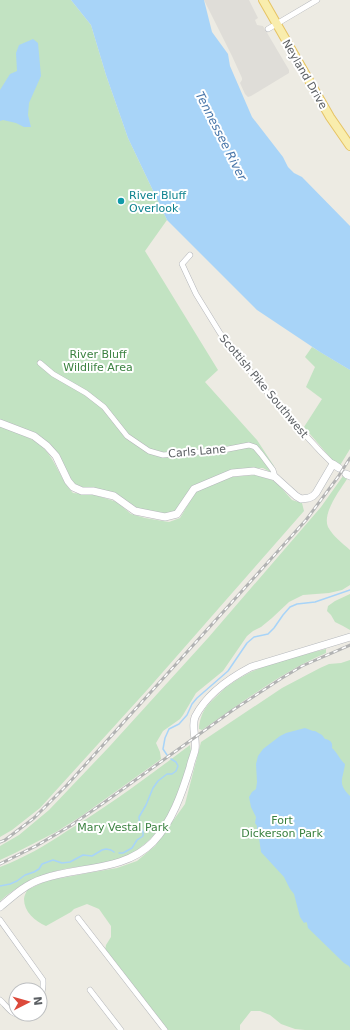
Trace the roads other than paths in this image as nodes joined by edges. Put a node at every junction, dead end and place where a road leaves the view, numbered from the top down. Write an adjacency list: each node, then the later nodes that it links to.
1 (263, 0): 3 (main road, Neyland Drive)
2 (317, 0): 3 (street)
3 (277, 24): 4 (street); 5 (main road, Neyland Drive)
4 (268, 29)
5 (350, 146)
6 (190, 255): 9 (street, Scottish Pike Southwest)
7 (40, 363): 10 (street, Carls Lane)
8 (0, 423): 10 (street)
9 (336, 466): 10 (street)
10 (275, 477)
11 (350, 637): 12 (street)
12 (0, 907)
13 (78, 918): 20 (street)
14 (0, 920): 15 (street)
15 (43, 982)
16 (90, 990): 19 (street)
17 (0, 1000): 18 (street)
18 (8, 1008)
19 (121, 1030)
20 (165, 1030)

